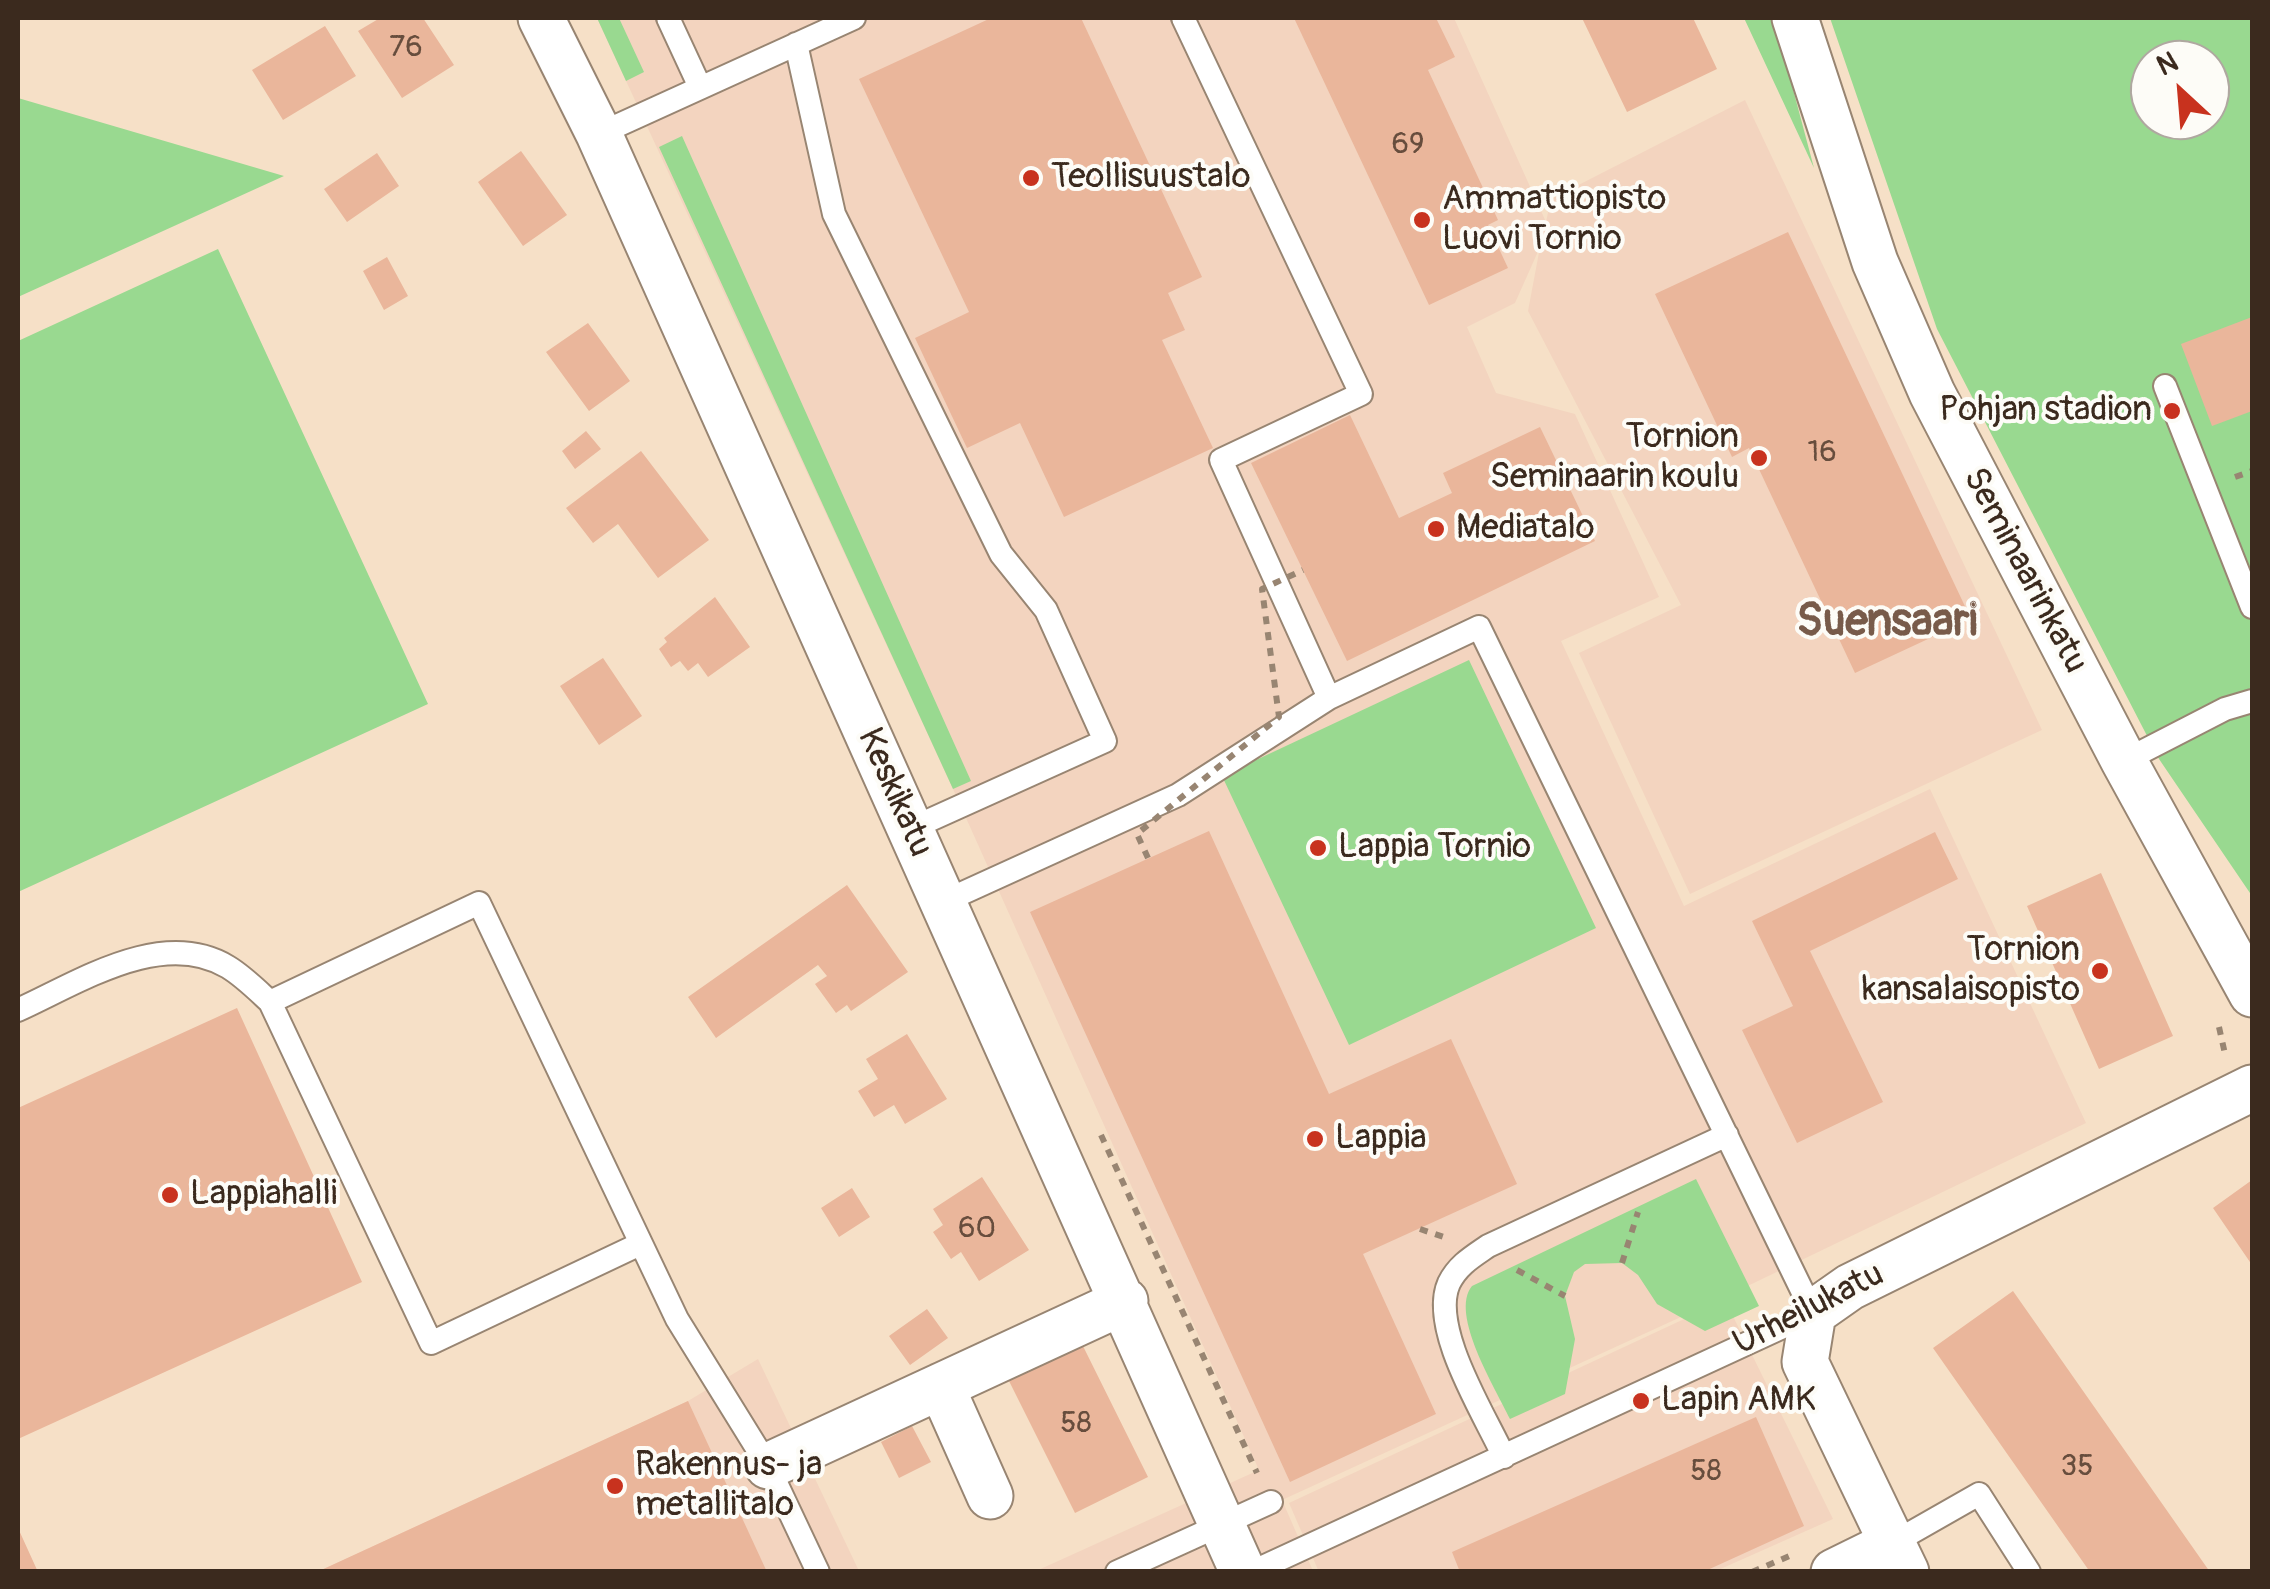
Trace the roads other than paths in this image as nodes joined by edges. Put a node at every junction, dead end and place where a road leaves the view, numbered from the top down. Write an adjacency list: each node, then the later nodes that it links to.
1 (540, 18): 8 (street, Keskikatu)
2 (668, 18): 7 (lane)
3 (854, 18): 6 (lane)
4 (1183, 18): 11 (lane)
5 (1794, 18): 13 (street, Seminaarinkatu)
6 (796, 44): 7 (lane); 14 (lane)
7 (700, 88): 8 (lane)
8 (599, 134): 14 (street, Keskikatu)
9 (2164, 386): 10 (lane)
10 (2252, 607)
11 (1329, 698): 15 (lane); 20 (lane)
12 (2252, 701): 13 (lane)
13 (2124, 762): 16 (street, Seminaarinkatu)
14 (910, 830): 15 (street, Keskikatu)
15 (943, 902): 22 (street, Keskikatu)
16 (2252, 994)
17 (270, 1002): 18 (lane); 21 (lane); 21 (lane)
18 (18, 1010)
19 (2252, 1088): 23 (street, Urheilukatu)
20 (1728, 1136): 23 (lane); 25 (lane)
21 (640, 1244): 26 (lane)
22 (1125, 1301): 24 (street); 29 (street, Keskikatu)
23 (1814, 1312): 25 (lane, Urheilukatu); 30 (street)
24 (941, 1386): 26 (street); 27 (street)
25 (1504, 1457): 34 (lane, Urheilukatu)
26 (768, 1466): 31 (lane)
27 (990, 1496)
28 (1270, 1502): 29 (lane)
29 (1224, 1526): 32 (lane); 33 (street, Keskikatu)
30 (1900, 1557): 35 (street); 36 (lane)
31 (818, 1572)
32 (1116, 1572)
33 (1243, 1572)
34 (1252, 1572)
35 (1834, 1572)
36 (2029, 1572)

